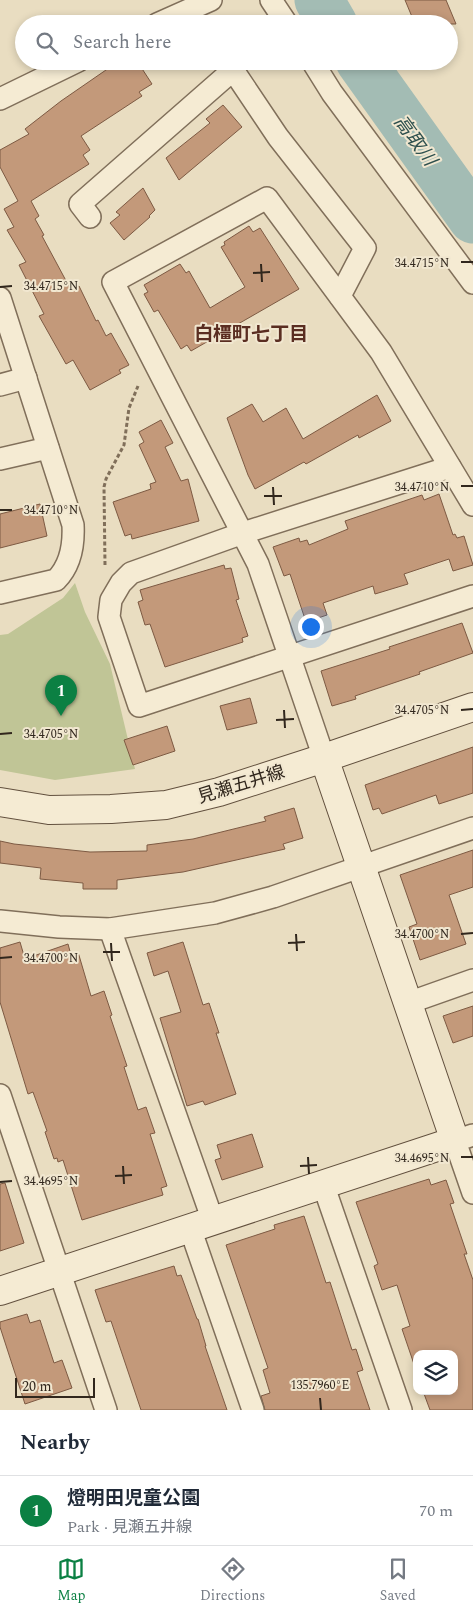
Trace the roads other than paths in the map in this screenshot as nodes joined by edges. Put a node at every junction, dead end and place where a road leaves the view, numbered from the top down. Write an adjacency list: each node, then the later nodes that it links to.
1 (271, 0): 4 (street)
2 (202, 11): 3 (street)
3 (188, 15)
4 (280, 15)
5 (60, 70): 9 (street)
6 (226, 70): 10 (street)
7 (233, 70): 12 (street)
8 (318, 70): 11 (street)
9 (0, 99)
10 (90, 217)
11 (473, 284)
12 (340, 296): 18 (street); 20 (street)
13 (0, 298): 14 (street)
14 (26, 378): 15 (street); 16 (street)
15 (0, 385)
16 (48, 448): 17 (street); 21 (street)
17 (0, 459)
18 (450, 467): 19 (street); 20 (street)
19 (473, 505)
20 (242, 533): 23 (street); 23 (street)
21 (0, 593)
22 (473, 596): 23 (street)
23 (289, 656): 25 (street)
24 (473, 707): 25 (street, 見瀬五井線)
25 (324, 758): 26 (street, 見瀬五井線); 28 (street)
26 (0, 802)
27 (473, 828): 28 (street)
28 (362, 866): 30 (street); 32 (street)
29 (0, 921): 30 (street)
30 (110, 929): 38 (street)
31 (473, 980): 32 (street)
32 (408, 1003): 35 (street)
33 (0, 1095): 34 (street)
34 (6, 1134): 39 (street)
35 (464, 1138): 36 (street); 37 (street)
36 (323, 1184): 38 (street); 43 (street)
37 (473, 1193)
38 (201, 1224): 39 (street); 42 (street)
39 (60, 1271): 40 (street); 41 (street)
40 (0, 1291)
41 (106, 1410)
42 (253, 1410)
43 (401, 1410)

